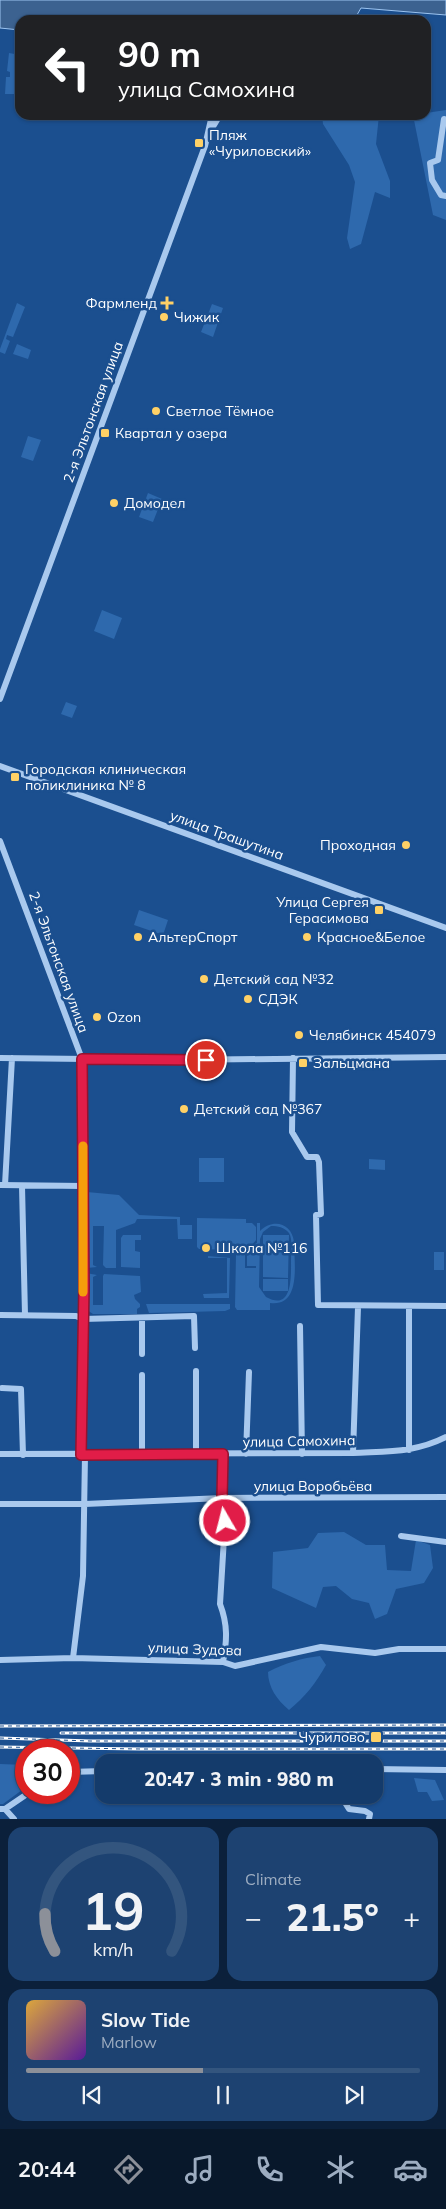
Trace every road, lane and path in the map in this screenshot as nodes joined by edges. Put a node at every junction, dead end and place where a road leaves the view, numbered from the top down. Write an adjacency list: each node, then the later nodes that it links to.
1 (444, 118): 5 (street)
2 (211, 120): 4 (street)
3 (217, 120): 4 (street)
4 (209, 134): 6 (street, 2-я Эльтонская улица)
5 (446, 196)
6 (0, 699)
7 (0, 766): 9 (street, улица Трашутина)
8 (0, 840): 14 (street, 2-я Эльтонская улица)
9 (446, 928)
10 (446, 1056): 13 (street)
11 (0, 1058): 12 (street)
12 (12, 1058): 14 (street); 15 (street)
13 (293, 1058): 14 (street); 18 (street)
14 (82, 1059): 17 (street, 2-я Эльтонская улица)
15 (3, 1185): 16 (street)
16 (22, 1186): 17 (street); 22 (street)
17 (83, 1186): 24 (street, 2-я Эльтонская улица)
18 (358, 1306): 19 (street); 34 (street)
19 (409, 1306): 20 (street); 33 (street)
20 (446, 1306)
21 (0, 1315): 22 (street)
22 (25, 1315): 24 (street)
23 (142, 1318): 24 (street); 26 (street); 27 (street)
24 (83, 1319): 42 (street, 2-я Эльтонская улица)
25 (300, 1326): 40 (street)
26 (195, 1348)
27 (142, 1354)
28 (196, 1371): 37 (street)
29 (249, 1372): 39 (street)
30 (142, 1375): 36 (street)
31 (2, 1388): 41 (street)
32 (446, 1437): 33 (street, улица Самохина)
33 (409, 1450): 34 (street, улица Самохина)
34 (353, 1453): 40 (street, улица Самохина)
35 (0, 1454): 41 (street, улица Самохина)
36 (142, 1454): 37 (street, улица Самохина); 42 (street, улица Самохина)
37 (196, 1454): 38 (street, улица Самохина)
38 (223, 1454): 39 (street, улица Самохина); 43 (street)
39 (246, 1454): 40 (street, улица Самохина)
40 (302, 1454)
41 (23, 1455): 42 (street, улица Самохина)
42 (83, 1455): 46 (street, 2-я Эльтонская улица)
43 (222, 1498): 44 (street, улица Воробьёва); 46 (street, улица Воробьёва); 52 (street)
44 (446, 1498)
45 (0, 1504): 46 (street, улица Воробьёва)
46 (85, 1504): 50 (street, 2-я Эльтонская улица)
47 (401, 1536): 48 (street)
48 (446, 1542)
49 (446, 1649): 52 (street, улица Зудова)
50 (73, 1658): 51 (street, улица Зудова); 52 (street, улица Зудова)
51 (0, 1660)
52 (223, 1662)
53 (383, 1769): 54 (street)
54 (446, 1770)
55 (95, 1771): 56 (street)
56 (80, 1772)
57 (15, 1801): 59 (street)
58 (346, 1804): 61 (street)
59 (3, 1809): 60 (street)
60 (14, 1819)
61 (369, 1819)

